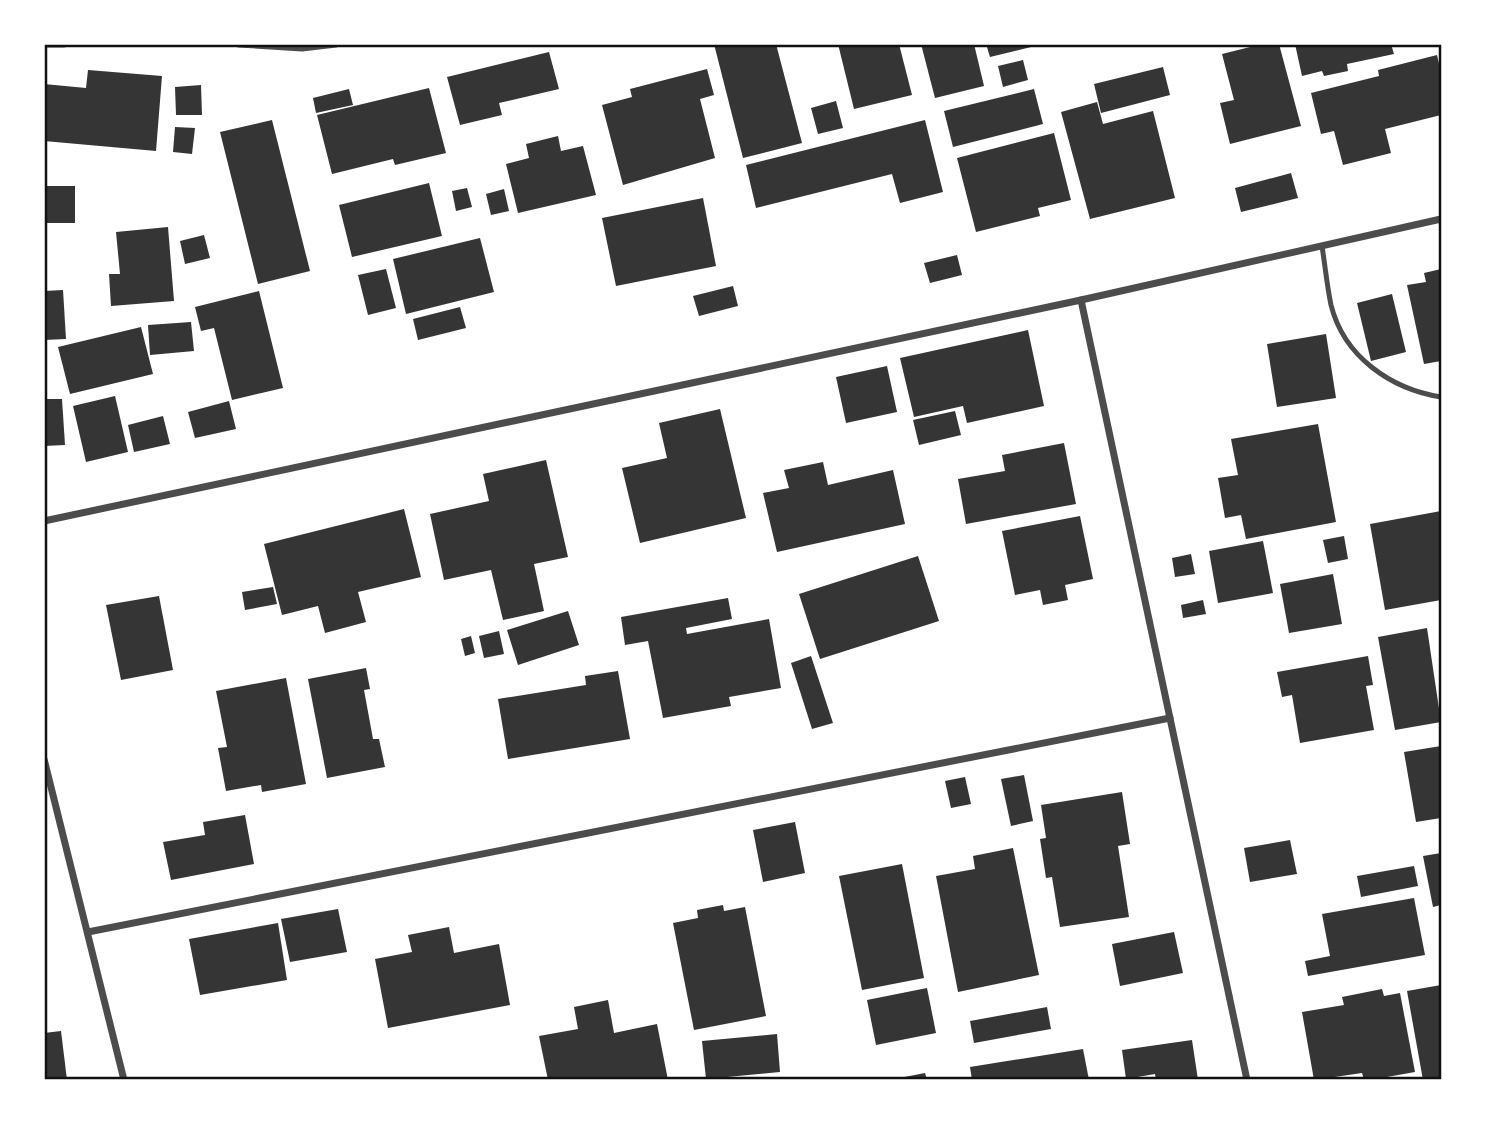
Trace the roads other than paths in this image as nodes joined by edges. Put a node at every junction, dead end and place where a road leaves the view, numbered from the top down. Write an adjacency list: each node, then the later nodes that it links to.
1 (44, 44): 2 (street)
2 (64, 44)
3 (239, 44): 4 (street)
4 (335, 44)
5 (1441, 219): 6 (street)
6 (1322, 246): 7 (street); 8 (lane)
7 (1081, 300): 9 (street); 10 (street)
8 (1441, 397)
9 (44, 521)
10 (1170, 718): 12 (street); 14 (street)
11 (44, 759): 12 (street)
12 (88, 932): 13 (street)
13 (124, 1080)
14 (1247, 1080)

